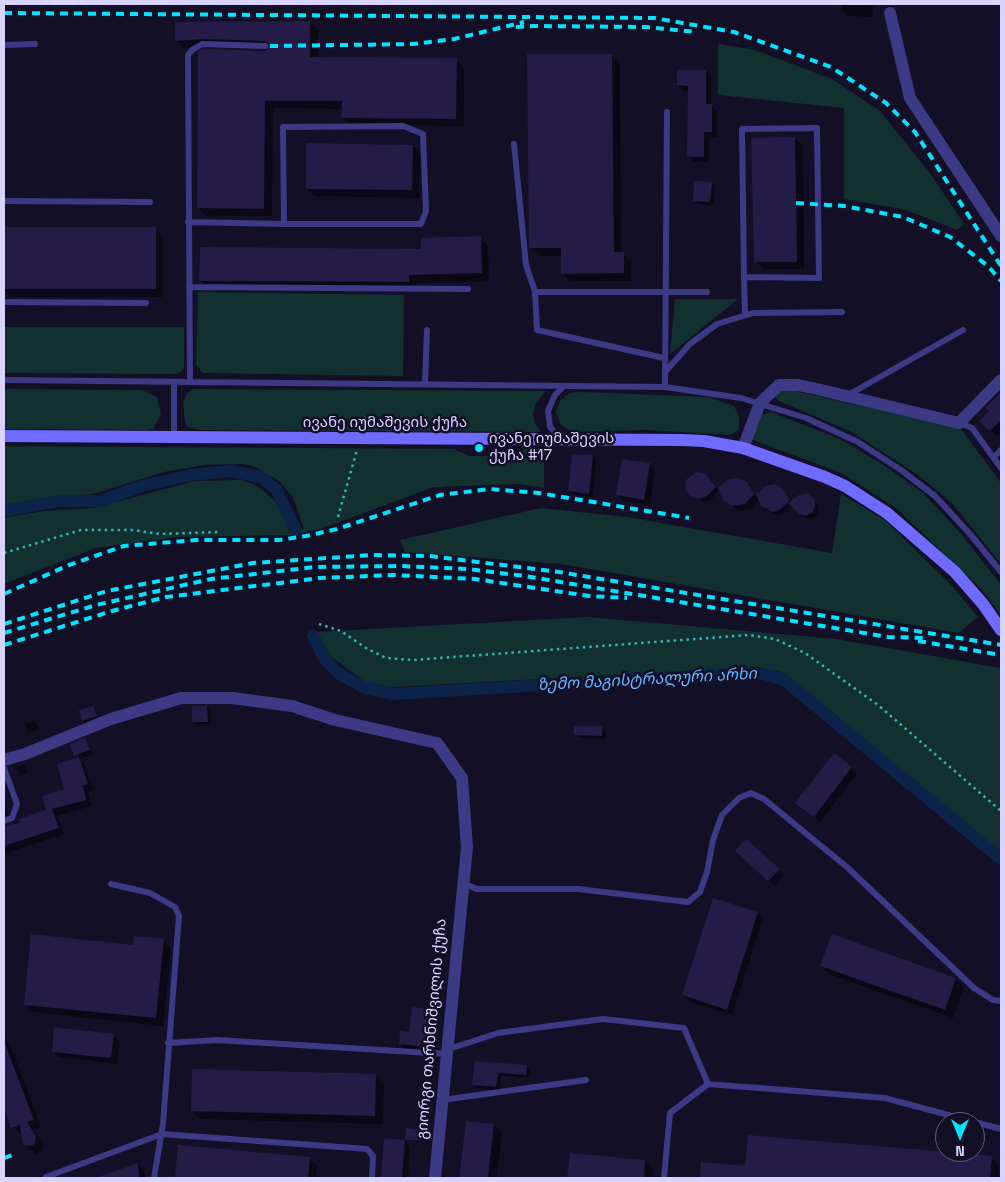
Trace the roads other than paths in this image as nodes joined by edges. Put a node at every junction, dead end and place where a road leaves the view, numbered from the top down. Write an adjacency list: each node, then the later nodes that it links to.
1 (890, 13): 11 (street)
2 (34, 44): 3 (lane)
3 (4, 46)
4 (265, 46): 9 (lane)
5 (667, 112): 16 (lane)
6 (514, 144): 15 (lane)
7 (4, 201): 8 (lane)
8 (150, 202)
9 (188, 222): 10 (lane); 13 (lane)
10 (284, 224): 10 (lane)
11 (1001, 236)
12 (744, 277): 12 (lane); 21 (lane)
13 (189, 287): 14 (lane); 29 (lane)
14 (468, 289)
15 (535, 292): 16 (lane); 24 (lane)
16 (666, 292): 17 (lane); 24 (lane)
17 (707, 292)
18 (4, 302): 19 (lane)
19 (146, 303)
20 (842, 312): 21 (lane)
21 (745, 315): 25 (lane)
22 (427, 330): 30 (lane)
23 (962, 330): 33 (lane)
24 (664, 358): 25 (lane)
25 (665, 372): 32 (lane)
26 (4, 380): 28 (lane)
27 (1001, 380): 35 (street)
28 (174, 382): 29 (lane); 37 (lane)
29 (190, 382): 30 (lane)
30 (425, 383): 31 (lane)
31 (564, 386): 32 (lane); 38 (lane)
32 (665, 387): 34 (lane)
33 (846, 396): 34 (street); 35 (street)
34 (760, 403): 39 (street); 43 (lane)
35 (959, 423): 41 (lane)
36 (4, 436): 37 (street, ივანე იუმაშევის ქუჩა)
37 (174, 438): 38 (street, ივანე იუმაშევის ქუჩა)
38 (563, 441): 39 (street, ივანე იუმაშევის ქუჩა)
39 (743, 448): 44 (street, ივანე იუმაშევის ქუჩა)
40 (1001, 450): 41 (lane)
41 (994, 457): 42 (lane)
42 (1001, 468)
43 (1001, 572)
44 (1001, 630)
45 (4, 760): 48 (street, გიორგი თარხნიშვილის ქუჩა)
46 (4, 768): 47 (lane)
47 (4, 821)
48 (462, 883): 50 (lane); 52 (street, გიორგი თარხნიშვილის ქუჩა)
49 (110, 884): 51 (lane)
50 (1001, 1001)
51 (168, 1044): 52 (lane); 57 (lane)
52 (446, 1052): 54 (lane); 55 (street, გიორგი თარხნიშვილის ქუჩა)
53 (586, 1080): 55 (lane)
54 (708, 1084): 56 (lane); 62 (lane)
55 (442, 1100): 61 (street, გიორგი თარხნიშვილის ქუჩა)
56 (1001, 1129)
57 (162, 1134): 58 (lane); 59 (lane); 60 (lane)
58 (46, 1177)
59 (154, 1178)
60 (372, 1178)
61 (435, 1178)
62 (664, 1178)

